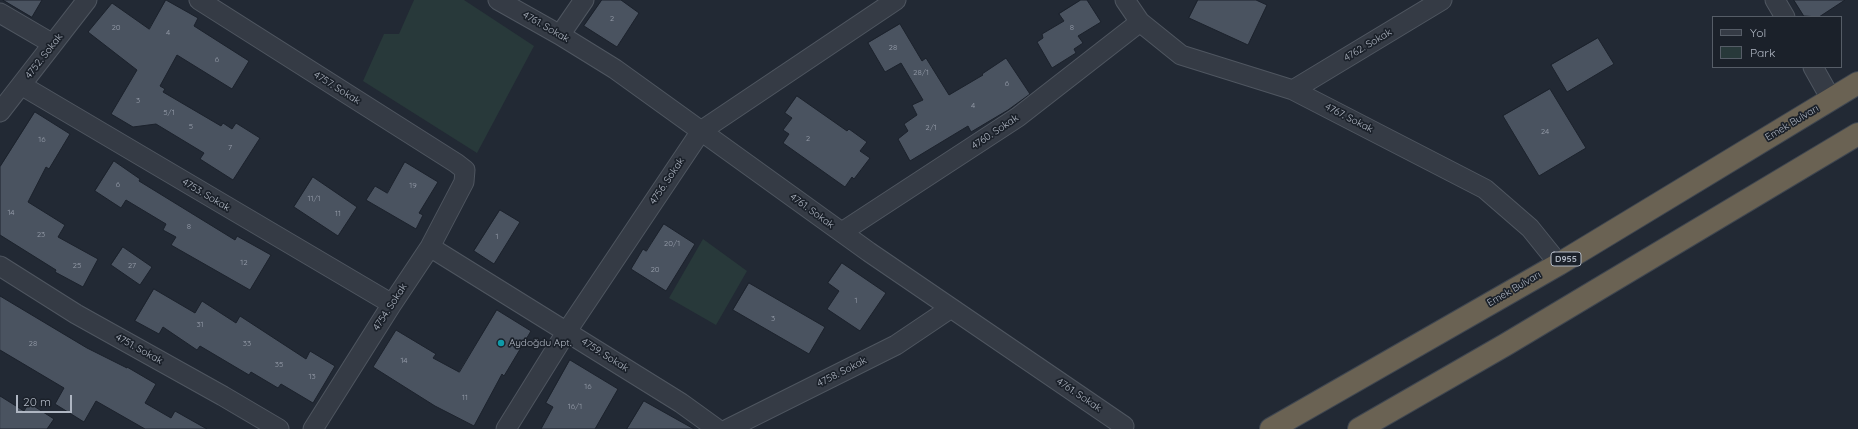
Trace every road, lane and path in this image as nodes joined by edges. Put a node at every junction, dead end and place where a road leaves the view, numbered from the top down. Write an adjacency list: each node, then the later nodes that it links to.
1 (87, 0): 13 (street, 4752. Sokak)
2 (199, 0): 22 (street, 4757. Sokak)
3 (498, 0): 12 (street, 4761. Sokak)
4 (584, 0): 12 (street)
5 (896, 0): 20 (street, 4756. Sokak)
6 (1125, 0): 11 (street, 4767. Sokak)
7 (1442, 0): 17 (street, 4762. Sokak)
8 (1775, 0): 10 (street)
9 (0, 13): 13 (street)
10 (1784, 16)
11 (1140, 22): 17 (street, 4767. Sokak); 23 (street, 4760. Sokak)
12 (560, 35): 20 (street, 4761. Sokak)
13 (53, 44): 16 (street, 4752. Sokak)
14 (1814, 68): 18 (street)
15 (1858, 83): 18 (highway, Emek Bulvarı / D955)
16 (21, 85): 19 (street, 4752. Sokak); 27 (street, 4753. Sokak)
17 (1293, 90): 25 (street, 4767. Sokak)
18 (1831, 99): 25 (highway, Emek Bulvarı / D955)
19 (0, 112)
20 (701, 131): 23 (street, 4761. Sokak); 29 (street, 4756. Sokak)
21 (1858, 134): 37 (highway)
22 (464, 182): 24 (street, 4754. Sokak)
23 (842, 232): 28 (street, 4761. Sokak)
24 (430, 247): 27 (street, 4754. Sokak); 29 (street, 4759. Sokak)
25 (1559, 264): 36 (highway, Emek Bulvarı / D955)
26 (0, 266): 31 (street, 4751. Sokak)
27 (392, 304): 32 (street, 4754. Sokak)
28 (951, 308): 30 (street, 4761. Sokak); 35 (street, 4758. Sokak)
29 (567, 331): 33 (street, 4756. Sokak); 34 (street, 4759. Sokak)
30 (1124, 426)
31 (279, 429)
32 (313, 429)
33 (506, 429)
34 (718, 429)
35 (728, 429)
36 (1271, 429)
37 (1359, 429)

